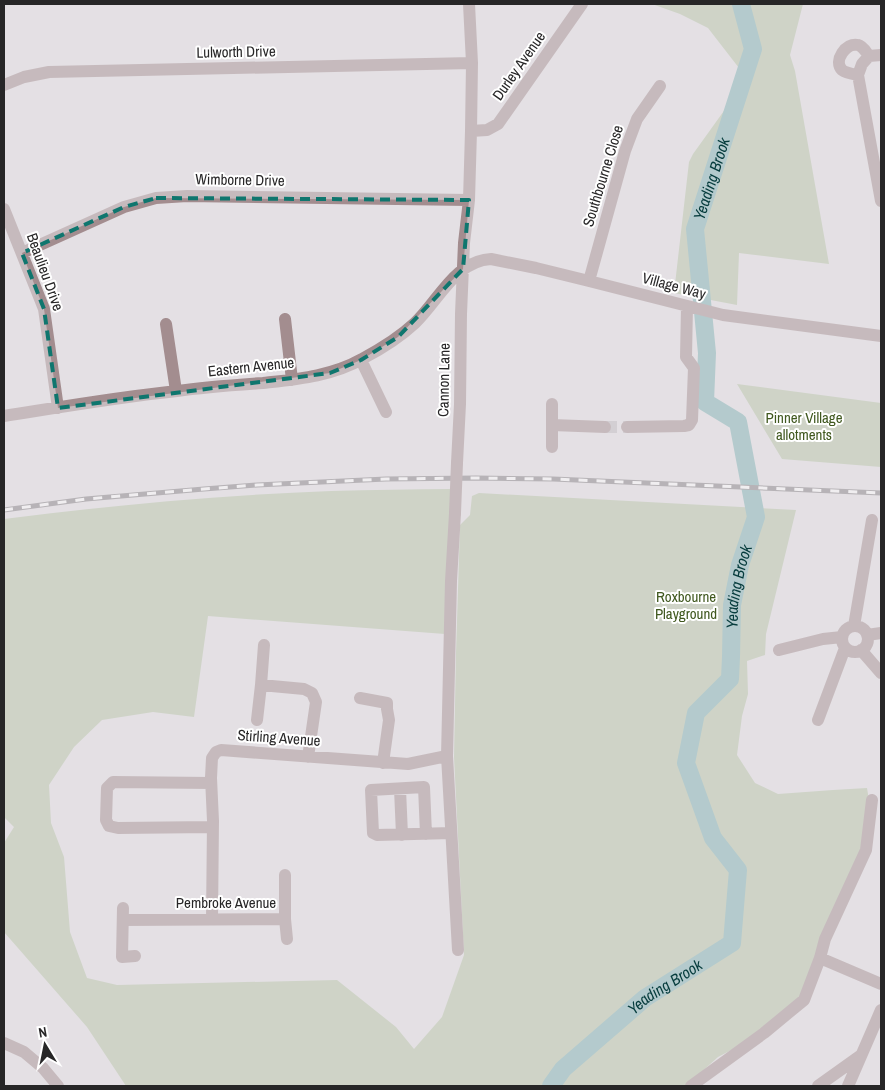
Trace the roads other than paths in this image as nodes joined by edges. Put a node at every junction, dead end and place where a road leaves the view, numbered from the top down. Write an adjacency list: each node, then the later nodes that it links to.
1 (469, 4): 4 (street, Cannon Lane)
2 (582, 4): 8 (street, Durley Avenue)
3 (875, 56): 5 (street); 5 (street)
4 (472, 63): 6 (street, Lulworth Drive); 8 (street, Cannon Lane)
5 (858, 75): 10 (street)
6 (4, 85)
7 (660, 86): 14 (street, Southbourne Close)
8 (471, 131): 9 (street, Cannon Lane)
9 (469, 200): 12 (street, Wimborne Drive); 13 (street, Cannon Lane)
10 (881, 201)
11 (4, 209): 12 (street, Beaulieu Drive)
12 (22, 253): 23 (street, Beaulieu Drive)
13 (464, 269): 14 (street, Village Way); 19 (street, Eastern Avenue); 43 (street, Cannon Lane, bridge)
14 (589, 281): 15 (street, Village Way)
15 (697, 309): 18 (street, Village Way); 28 (street)
16 (285, 319): 20 (street)
17 (166, 324): 21 (street)
18 (881, 336)
19 (361, 360): 20 (street, Eastern Avenue); 24 (street)
20 (292, 380): 21 (street, Eastern Avenue)
21 (176, 391): 23 (street, Eastern Avenue)
22 (552, 404): 26 (street)
23 (58, 408): 25 (street, Eastern Avenue)
24 (386, 412)
25 (4, 416)
26 (558, 426): 27 (street); 29 (street)
27 (605, 427)
28 (627, 427)
29 (552, 447)
30 (872, 520): 31 (street)
31 (854, 626): 33 (street); 34 (street)
32 (881, 633): 33 (street)
33 (867, 635): 37 (street)
34 (844, 642): 36 (street); 37 (street); 42 (street)
35 (264, 645): 39 (street)
36 (779, 650)
37 (861, 650): 38 (street)
38 (881, 673)
39 (261, 685): 41 (street); 44 (street)
40 (360, 698): 45 (street)
41 (257, 720)
42 (818, 720)
43 (447, 756): 45 (street, Stirling Avenue); 51 (street, Cannon Lane)
44 (308, 757): 45 (street, Stirling Avenue); 46 (street, Stirling Avenue)
45 (383, 763)
46 (211, 784): 49 (street, Stirling Avenue); 49 (street)
47 (400, 789): 50 (street); 52 (street); 52 (street)
48 (872, 800): 59 (street)
49 (212, 827): 54 (street, Stirling Avenue)
50 (426, 834): 51 (street); 52 (street)
51 (451, 834): 57 (street, Cannon Lane)
52 (402, 835)
53 (285, 875): 55 (street, Pembroke Avenue)
54 (212, 919): 55 (street, Pembroke Avenue); 58 (street, Pembroke Avenue)
55 (285, 919): 56 (street)
56 (287, 939)
57 (458, 950)
58 (135, 956)
59 (820, 958): 60 (street); 66 (street)
60 (881, 984)
61 (881, 1010): 62 (street)
62 (877, 1030): 64 (street)
63 (4, 1043): 65 (street)
64 (860, 1056): 67 (street); 68 (street)
65 (58, 1086)
66 (692, 1086)
67 (821, 1086)
68 (848, 1086)

